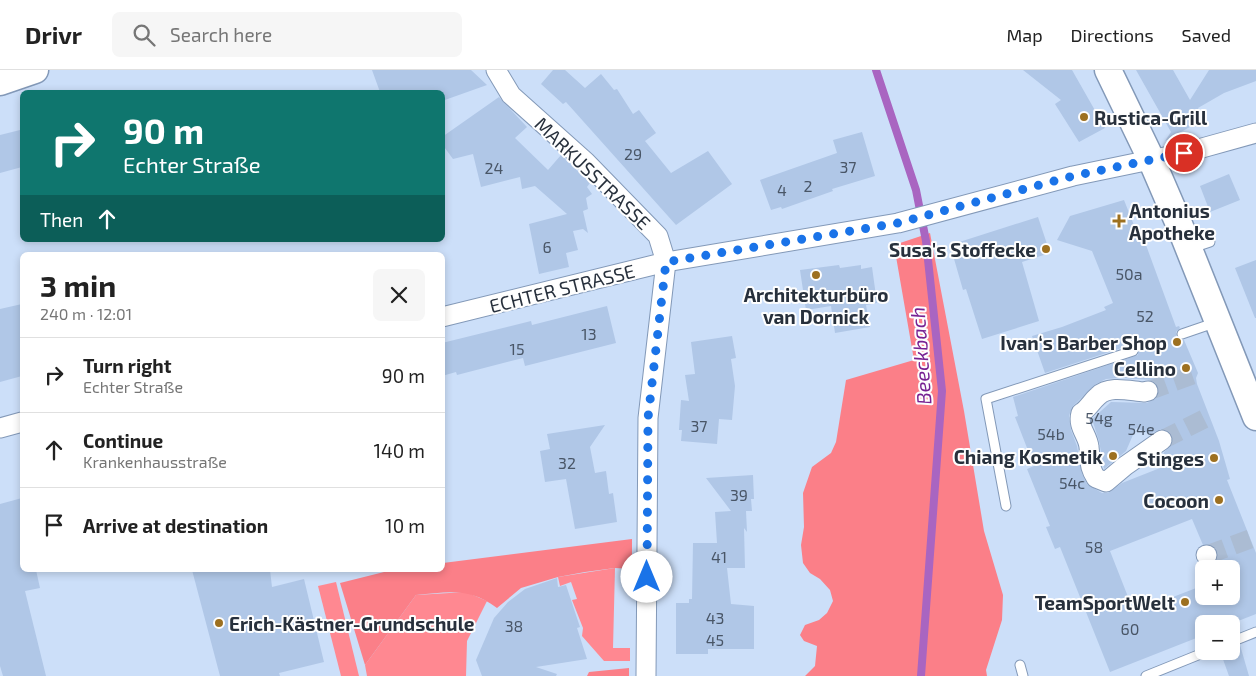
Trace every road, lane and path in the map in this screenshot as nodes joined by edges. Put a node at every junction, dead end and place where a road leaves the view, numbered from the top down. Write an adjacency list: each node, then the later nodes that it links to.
1 (35, 70): 4 (street)
2 (496, 70): 7 (street, MARKUSSTRASSE)
3 (1108, 70): 6 (street)
4 (0, 82)
5 (1256, 133): 6 (street, ECHTER STRASSE)
6 (1151, 159): 7 (street, ECHTER STRASSE); 9 (street)
7 (666, 262): 8 (street, ECHTER STRASSE); 22 (street, MARKUSSTRASSE)
8 (445, 316)
9 (1219, 321): 10 (lane); 13 (street)
10 (1182, 334)
11 (1133, 351): 17 (lane)
12 (1148, 391): 16 (street)
13 (1254, 408)
14 (20, 423): 15 (street)
15 (0, 428)
16 (1162, 440)
17 (1006, 506)
18 (1256, 632): 19 (lane)
19 (1240, 638)
20 (1195, 656): 24 (lane)
21 (1020, 665): 23 (lane)
22 (646, 676)
23 (1023, 676)
24 (1146, 676)

